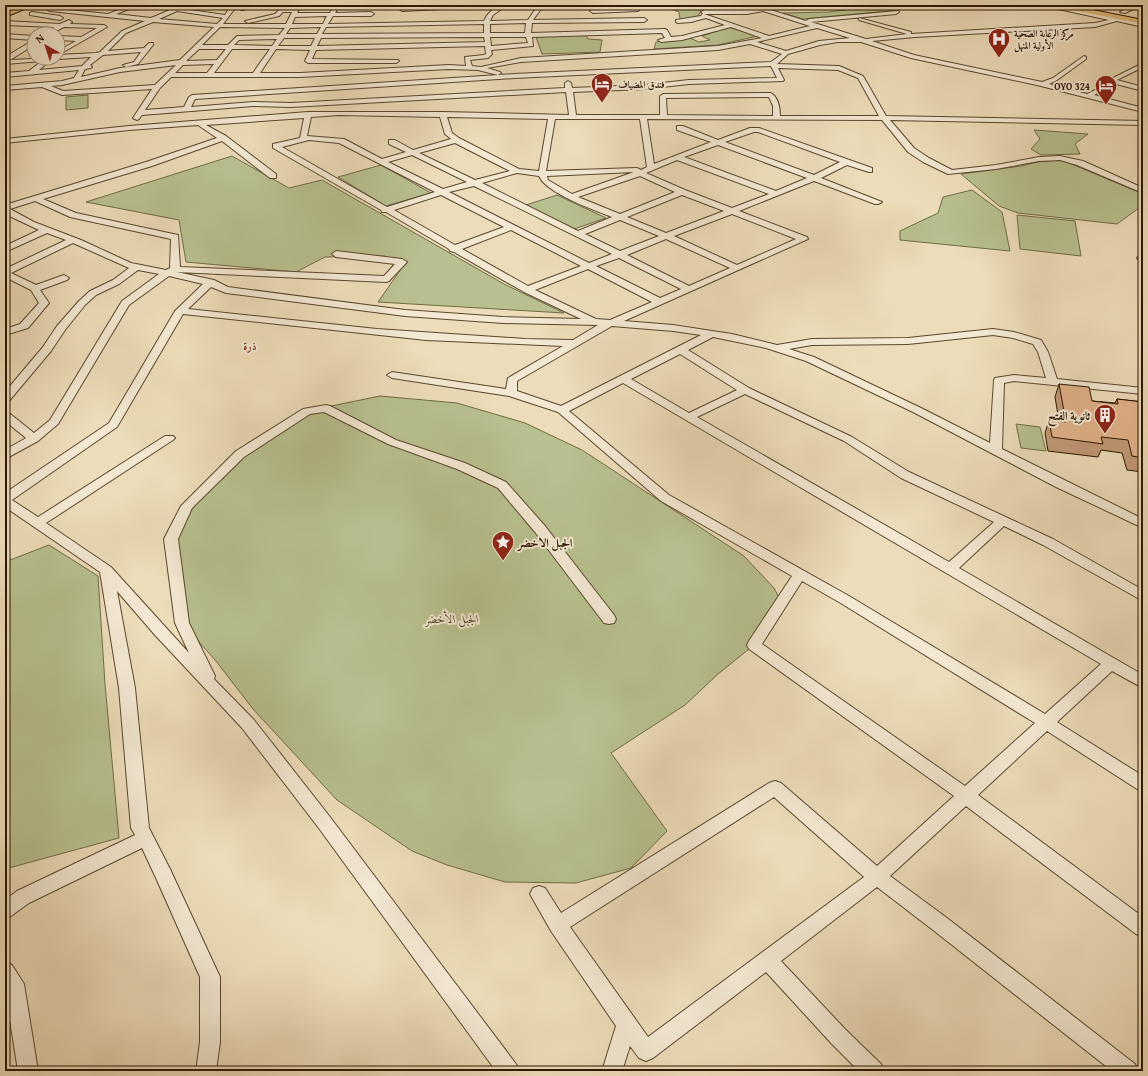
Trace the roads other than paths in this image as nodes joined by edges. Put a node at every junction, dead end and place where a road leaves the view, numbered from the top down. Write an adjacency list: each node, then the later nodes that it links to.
1 (16, 5): 20 (main road)
2 (31, 5): 32 (main road)
3 (69, 5): 21 (street)
4 (136, 5): 25 (street)
5 (148, 5): 23 (street)
6 (187, 5): 23 (street)
7 (235, 5): 8 (street); 42 (street)
8 (259, 5)
9 (337, 5): 34 (street)
10 (396, 5): 24 (street)
11 (504, 5): 55 (street)
12 (541, 5): 48 (street)
13 (749, 5): 26 (street)
14 (1043, 5): 39 (street)
15 (1058, 5): 39 (main road)
16 (1075, 5): 39 (main road)
17 (1089, 5): 29 (main road)
18 (1139, 5): 29 (street)
19 (284, 7): 37 (street); 45 (street)
20 (5, 8)
21 (51, 8): 30 (street); 36 (street)
22 (634, 8): 46 (street); 46 (street)
23 (179, 9): 42 (street); 44 (street)
24 (402, 9): 31 (street); 58 (street)
25 (122, 10): 27 (street); 30 (street); 33 (street)
26 (765, 10): 38 (street); 50 (street)
27 (140, 12)
28 (896, 12): 41 (street)
29 (1123, 12): 40 (main road)
30 (90, 13): 33 (street); 43 (street)
31 (461, 13): 54 (street); 55 (street)
32 (5, 15)
33 (110, 15): 44 (street); 47 (street)
34 (332, 15): 35 (street); 37 (street); 65 (street)
35 (349, 15): 60 (street); 61 (street)
36 (26, 16): 43 (street); 52 (street)
37 (293, 16): 57 (street); 65 (street); 76 (street)
38 (706, 16): 49 (street); 62 (street)
39 (1112, 16): 40 (main road); 51 (main road); 67 (street); 74 (street)
40 (1143, 16)
41 (856, 17): 50 (street); 74 (street)
42 (225, 18): 45 (street); 64 (street)
43 (75, 19): 47 (street); 59 (street)
44 (151, 20): 64 (street); 69 (street)
45 (241, 20): 57 (street)
46 (594, 20): 48 (street)
47 (94, 22): 53 (street); 63 (street)
48 (528, 22): 55 (street); 78 (street)
49 (678, 22)
50 (803, 22): 66 (street)
51 (1143, 22)
52 (6, 23): 56 (street)
53 (108, 23)
54 (443, 23): 58 (street); 72 (street)
55 (486, 23): 73 (street)
56 (24, 24): 59 (street); 75 (street)
57 (253, 24): 64 (street)
58 (409, 24): 61 (street); 71 (street)
59 (61, 25): 63 (street)
60 (345, 25): 61 (street); 65 (street)
61 (367, 25): 70 (street)
62 (731, 25): 81 (street); 83 (street)
63 (85, 26): 68 (street)
64 (218, 26): 94 (street)
65 (326, 26): 77 (street)
66 (817, 26): 81 (street); 84 (street)
67 (1143, 26)
68 (98, 30): 69 (street); 82 (street)
69 (117, 32): 105 (street)
70 (362, 35): 71 (street); 77 (street); 97 (street)
71 (404, 35): 72 (street); 92 (street)
72 (444, 35): 73 (street); 88 (street)
73 (488, 35): 78 (street); 89 (street)
74 (915, 35): 84 (street)
75 (5, 36): 79 (street)
76 (281, 36): 77 (street); 91 (street); 95 (street)
77 (319, 36): 96 (street)
78 (528, 36): 83 (street); 87 (street)
79 (26, 37)
80 (66, 38): 82 (street)
81 (769, 38): 85 (street)
82 (83, 39): 93 (street)
83 (669, 39): 102 (street)
84 (864, 40): 104 (street); 151 (street)
85 (750, 42): 102 (street); 104 (street)
86 (151, 44): 101 (street)
87 (531, 45): 89 (street); 109 (street)
88 (444, 46): 89 (street); 92 (street); 103 (street)
89 (488, 46): 124 (street)
90 (26, 47): 99 (street)
91 (229, 47): 94 (street); 95 (street); 116 (street)
92 (400, 47): 97 (street); 114 (street)
93 (66, 48)
94 (196, 48): 115 (street)
95 (274, 48): 96 (street); 136 (street)
96 (314, 48): 97 (street); 113 (street)
97 (357, 48): 113 (street)
98 (11, 50): 99 (street)
99 (22, 50): 100 (street); 112 (street)
100 (26, 50)
101 (146, 50): 105 (street); 121 (street)
102 (651, 52): 107 (street); 109 (street)
103 (446, 53)
104 (786, 53): 118 (street)
105 (100, 54): 106 (street); 125 (street)
106 (66, 56)
107 (659, 58)
108 (1084, 58): 151 (street)
109 (535, 59): 127 (street)
110 (26, 60): 112 (street)
111 (447, 60): 123 (street)
112 (5, 61)
113 (351, 61): 114 (street); 135 (street)
114 (396, 61): 129 (street)
115 (182, 62): 116 (street); 141 (street); 144 (street)
116 (218, 62): 142 (street)
117 (664, 63): 130 (street)
118 (774, 65): 139 (street); 139 (street); 180 (street)
119 (1143, 65): 131 (street)
120 (40, 66): 134 (street)
121 (106, 66)
122 (99, 67): 125 (street)
123 (449, 67): 124 (street); 126 (street)
124 (469, 67): 127 (street)
125 (83, 68): 134 (street); 144 (street)
126 (419, 68): 129 (street); 145 (street)
127 (478, 68): 149 (street)
128 (680, 68): 130 (street); 139 (street); 146 (street)
129 (398, 69): 132 (street)
130 (669, 69): 143 (street)
131 (1134, 69): 133 (street); 147 (street)
132 (378, 70): 135 (street); 150 (street)
133 (1143, 71)
134 (33, 72): 140 (street); 154 (street)
135 (350, 73): 137 (street)
136 (256, 74): 142 (street); 148 (street)
137 (334, 74): 148 (street); 157 (street)
138 (565, 74): 143 (street); 149 (street); 159 (street)
139 (729, 74): 146 (street)
140 (5, 75)
141 (169, 75): 142 (street); 155 (street)
142 (209, 75)
143 (637, 79): 146 (street); 159 (street)
144 (76, 80): 152 (street)
145 (427, 82): 150 (street); 153 (street); 163 (street)
146 (689, 82): 161 (street)
147 (1116, 82): 158 (street); 162 (street)
148 (272, 83): 157 (street); 160 (street); 168 (street)
149 (520, 84): 153 (street); 153 (street); 159 (street)
150 (381, 85): 157 (street); 164 (street)
151 (1041, 85): 162 (street)
152 (45, 86): 154 (street); 155 (street)
153 (471, 86): 163 (street)
154 (17, 87): 156 (street)
155 (157, 87): 171 (street)
156 (5, 88)
157 (337, 88): 166 (street)
158 (1140, 88): 165 (street)
159 (570, 90): 176 (street)
160 (249, 94): 167 (street); 169 (street)
161 (695, 96): 178 (street); 179 (street)
162 (1087, 96): 165 (street)
163 (429, 97): 164 (street)
164 (384, 99): 166 (street)
165 (1107, 101): 170 (street)
166 (342, 102): 168 (street); 172 (street)
167 (249, 104): 168 (street); 169 (street)
168 (272, 104)
169 (187, 109): 171 (street)
170 (1143, 110)
171 (140, 113): 183 (street)
172 (339, 113): 173 (street); 174 (street)
173 (308, 114): 181 (street); 186 (street)
174 (442, 114): 175 (street); 187 (street)
175 (552, 117): 176 (street); 198 (street)
176 (573, 117): 177 (street)
177 (643, 117): 178 (street); 197 (street)
178 (664, 117): 179 (street)
179 (777, 118): 180 (street)
180 (884, 118): 182 (street); 202 (street)
181 (199, 122): 183 (street); 185 (street)
182 (1143, 123)
183 (129, 128): 188 (street)
184 (680, 128): 190 (street)
185 (224, 138): 199 (street); 207 (street)
186 (303, 140): 193 (street); 210 (street)
187 (456, 140): 191 (street); 196 (street)
188 (5, 141)
189 (392, 142): 191 (street)
190 (718, 142): 192 (street); 194 (street); 200 (street)
191 (412, 153): 193 (street); 201 (street)
192 (677, 157): 197 (street); 205 (street)
193 (382, 161): 203 (street)
194 (846, 162): 195 (street); 200 (street)
195 (869, 170)
196 (517, 171): 198 (street); 201 (street)
197 (646, 171): 198 (street); 204 (street); 206 (street)
198 (542, 174): 206 (street)
199 (273, 176)
200 (814, 178): 205 (street); 208 (street)
201 (473, 183): 203 (street); 215 (street)
202 (1143, 191)
203 (442, 192): 210 (street); 213 (street)
204 (682, 192): 211 (street); 212 (street)
205 (776, 194): 211 (street)
206 (571, 197): 212 (street)
207 (36, 199): 209 (street); 225 (street)
208 (878, 202)
209 (5, 209): 214 (street)
210 (385, 210): 219 (street)
211 (732, 212): 216 (street); 224 (street)
212 (620, 217): 215 (street); 216 (street)
213 (512, 228): 219 (street); 223 (street)
214 (46, 230): 217 (street); 218 (street)
215 (578, 234): 221 (street)
216 (668, 237): 221 (street); 224 (street)
217 (73, 240): 222 (street); 226 (street)
218 (5, 249)
219 (453, 249): 231 (street)
220 (336, 254): 225 (street)
221 (620, 255): 223 (street); 230 (street)
222 (137, 267): 225 (street); 247 (street)
223 (590, 267): 231 (street); 232 (street)
224 (737, 268): 230 (street)
225 (172, 270): 228 (street); 252 (street)
226 (5, 273): 229 (street)
227 (64, 278): 229 (street)
228 (211, 282): 233 (street); 234 (street)
229 (35, 289): 236 (street)
230 (689, 289): 232 (street)
231 (527, 290): 234 (street)
232 (660, 302): 235 (street)
233 (180, 311): 238 (street); 255 (street)
234 (597, 322): 235 (street)
235 (611, 323): 237 (street); 238 (street)
236 (5, 332)
237 (712, 334): 239 (street); 240 (street)
238 (576, 343): 246 (street)
239 (776, 349): 243 (street); 253 (street)
240 (680, 350): 242 (street); 244 (street)
241 (392, 375): 246 (street)
242 (623, 379): 248 (street); 250 (street)
243 (1053, 382): 245 (street); 253 (street)
244 (745, 390): 250 (street); 256 (street)
245 (1143, 391)
246 (511, 393): 248 (street)
247 (5, 399)
248 (562, 410): 261 (street)
249 (5, 415): 252 (street)
250 (688, 417): 259 (street)
251 (169, 438): 257 (street)
252 (34, 439): 254 (street)
253 (996, 451): 258 (street)
254 (5, 455)
255 (5, 500): 257 (street)
256 (1002, 521): 259 (street); 262 (street)
257 (38, 523): 260 (street)
258 (1143, 524)
259 (950, 568): 264 (street)
260 (106, 570): 266 (street); 270 (street)
261 (800, 574): 267 (street); 269 (street)
262 (1143, 596)
263 (609, 619): 266 (street)
264 (1111, 663): 265 (street); 267 (street)
265 (1143, 682)
266 (214, 688): 281 (street)
267 (1045, 722): 268 (street); 269 (street)
268 (1143, 784)
269 (966, 796): 271 (street); 275 (street)
270 (146, 838): 273 (street); 280 (street)
271 (877, 878): 274 (street); 276 (street); 284 (street)
272 (539, 894): 274 (street)
273 (5, 910)
274 (558, 925): 278 (street)
275 (1143, 928)
276 (767, 960): 278 (street); 283 (street)
277 (5, 971): 279 (street)
278 (627, 1024): 282 (street)
279 (28, 1071)
280 (206, 1071)
281 (509, 1071)
282 (612, 1071)
283 (874, 1071)
284 (1128, 1071)

